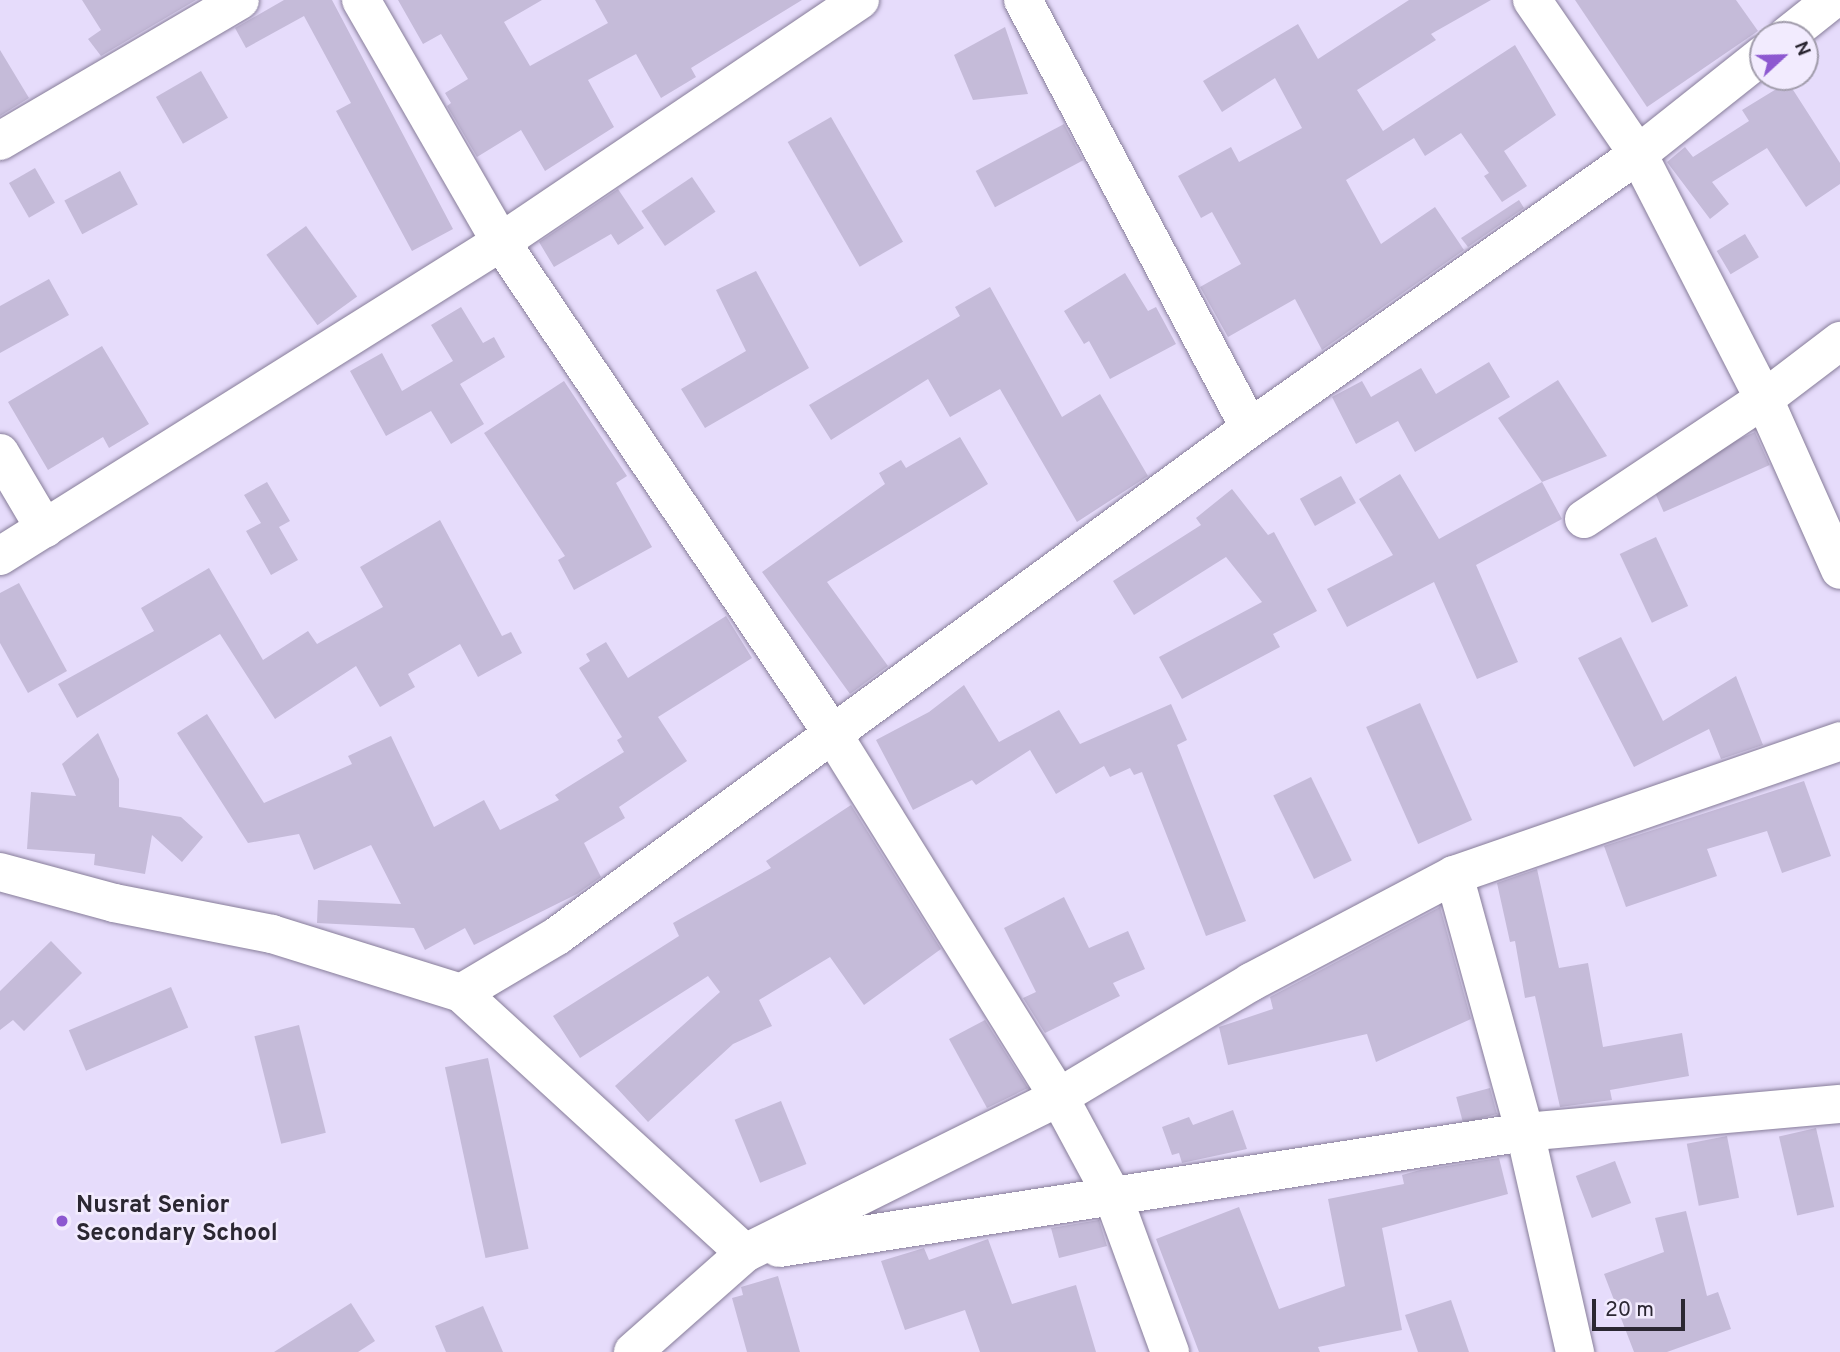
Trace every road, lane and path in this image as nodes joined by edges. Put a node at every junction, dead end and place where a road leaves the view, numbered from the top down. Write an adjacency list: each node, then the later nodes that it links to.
1 (240, 0): 9 (street)
2 (361, 0): 11 (street)
3 (860, 0): 11 (street)
4 (1023, 0): 14 (street)
5 (1532, 0): 10 (street)
6 (1832, 0): 7 (street)
7 (1806, 21)
8 (1749, 66): 10 (street)
9 (0, 141)
10 (1638, 154): 13 (street); 14 (street)
11 (501, 243): 17 (street); 20 (street)
12 (1840, 341): 13 (street)
13 (1764, 399): 16 (street); 19 (street)
14 (1250, 428): 20 (street)
15 (0, 453): 17 (street)
16 (1584, 519)
17 (45, 529): 18 (street)
18 (0, 556)
19 (1840, 570)
20 (832, 733): 24 (street); 25 (street)
21 (1840, 741): 23 (street)
22 (0, 872): 24 (street)
23 (1454, 875): 25 (street); 27 (street)
24 (461, 993): 29 (street)
25 (1059, 1097): 28 (street); 29 (street)
26 (1840, 1104): 27 (street)
27 (1525, 1132): 28 (street); 32 (street)
28 (1114, 1199): 29 (street); 31 (street)
29 (746, 1253): 30 (street)
30 (633, 1352)
31 (1170, 1352)
32 (1575, 1352)

